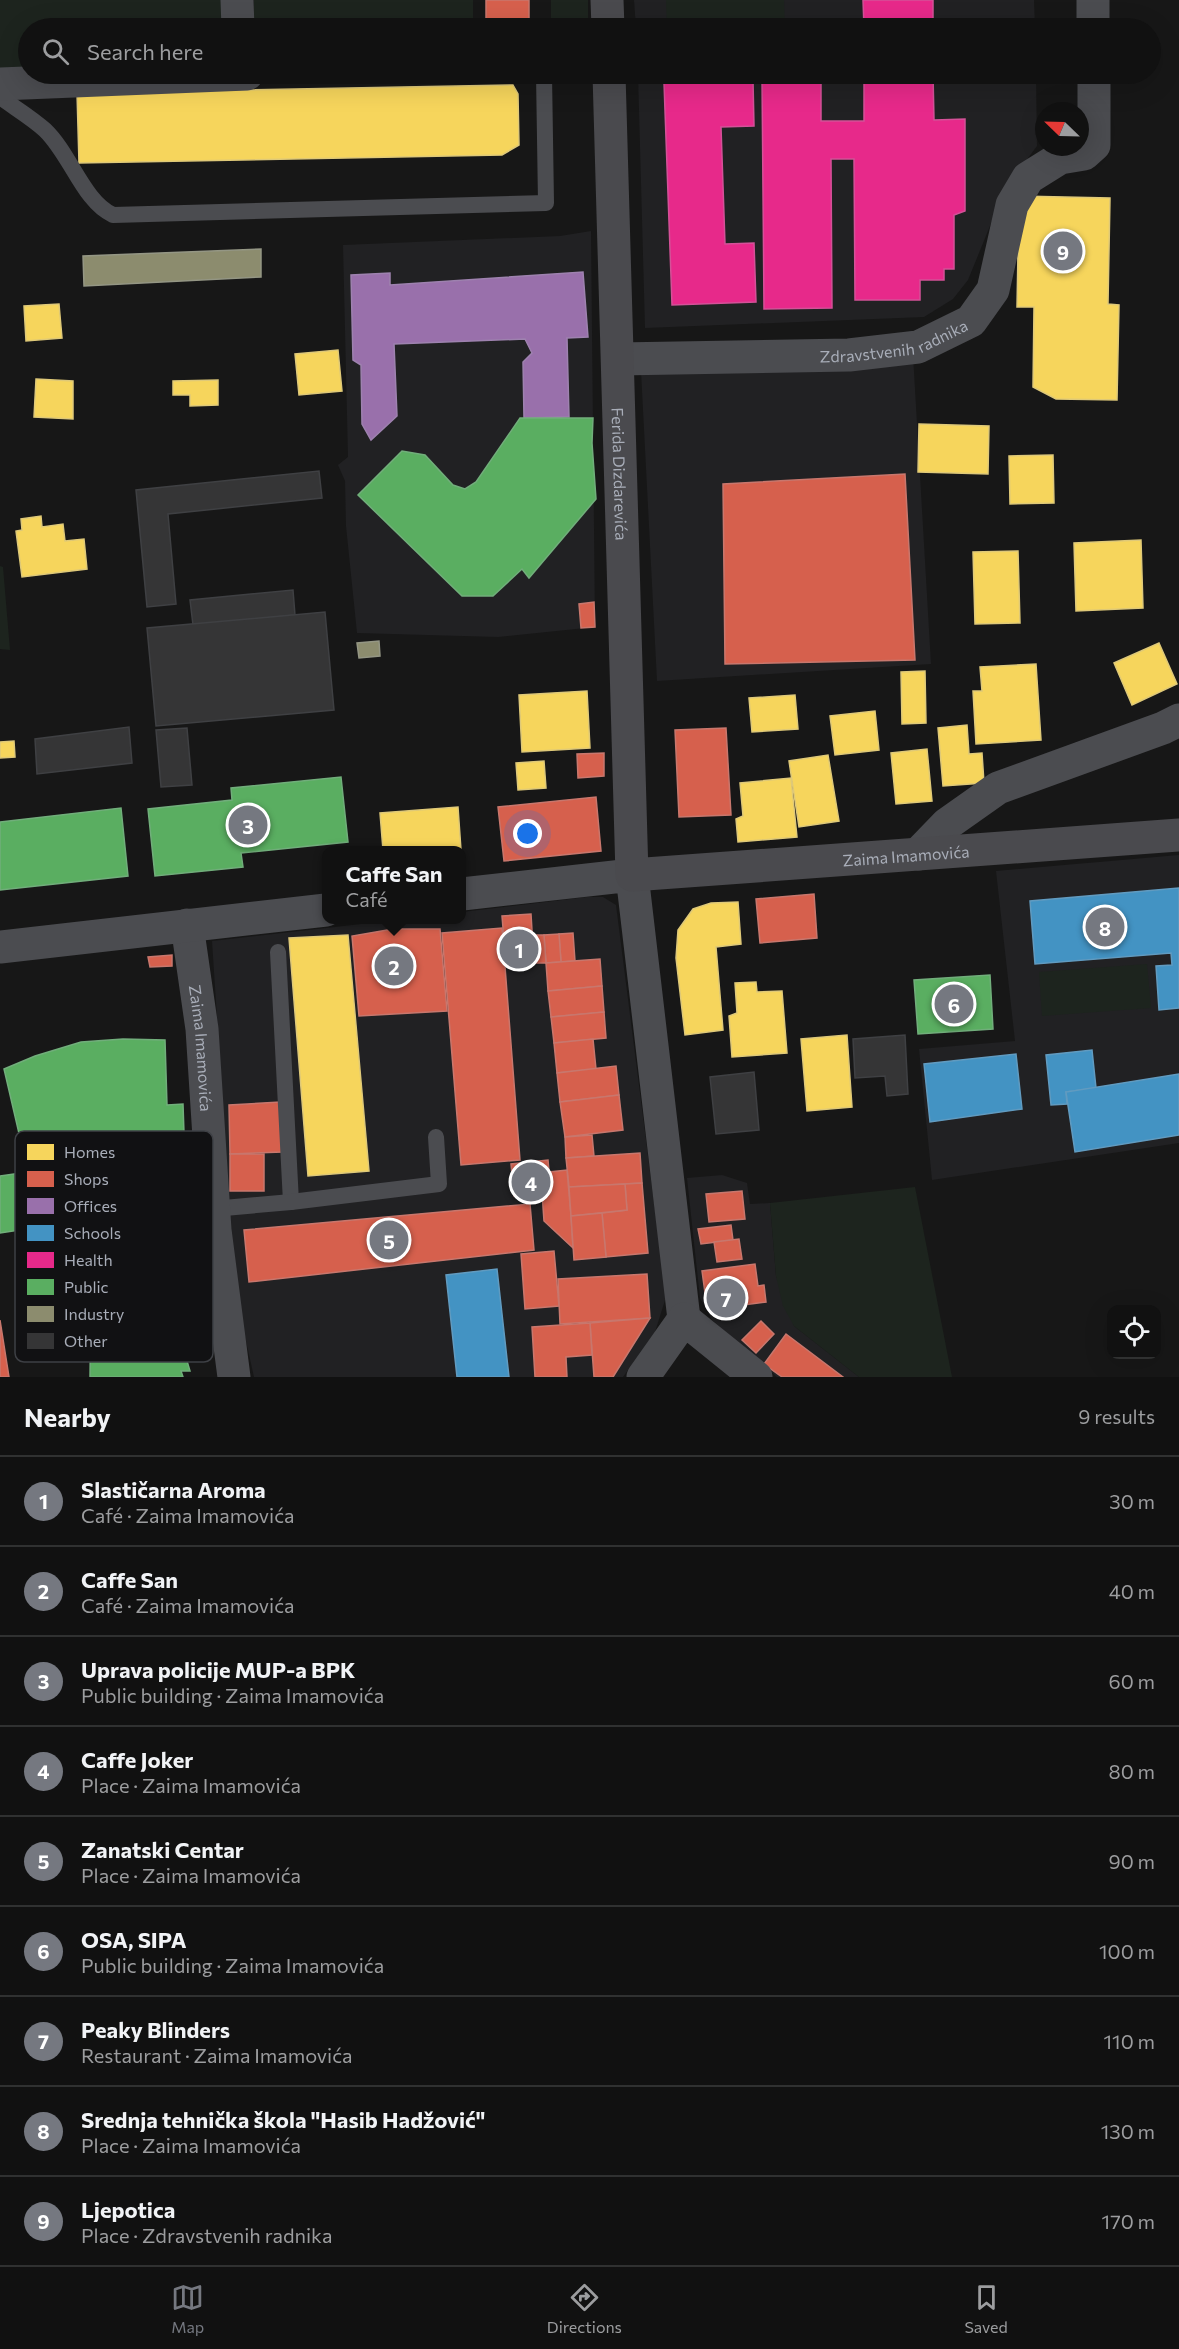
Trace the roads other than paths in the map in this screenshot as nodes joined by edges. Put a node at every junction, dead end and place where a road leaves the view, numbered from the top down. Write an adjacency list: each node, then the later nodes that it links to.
1 (237, 0): 4 (street)
2 (607, 0): 5 (main road)
3 (1093, 0): 6 (street)
4 (238, 18)
5 (608, 18)
6 (1093, 18)
7 (18, 83): 8 (street)
8 (0, 84)
9 (544, 84): 12 (lane)
10 (609, 84): 13 (main road, Ferida Dizdarevića)
11 (1094, 84): 13 (street, Zdravstvenih radnika)
12 (0, 97)
13 (618, 359): 17 (main road, Ferida Dizdarevića)
14 (1179, 720): 16 (street)
15 (1179, 835): 16 (main road, Zaima Imamovića)
16 (918, 854): 17 (main road, Zaima Imamovića)
17 (632, 875): 18 (street, Zaima Imamovića); 27 (street)
18 (466, 894)
19 (322, 911): 20 (street)
20 (187, 926): 21 (street); 23 (street, Zaima Imamovića)
21 (0, 946)
22 (278, 952): 25 (lane)
23 (208, 1131)
24 (436, 1137): 25 (lane)
25 (291, 1202): 26 (lane)
26 (213, 1209): 28 (street, Zaima Imamovića)
27 (684, 1319): 29 (street); 30 (street)
28 (234, 1377)
29 (643, 1377)
30 (756, 1377)

